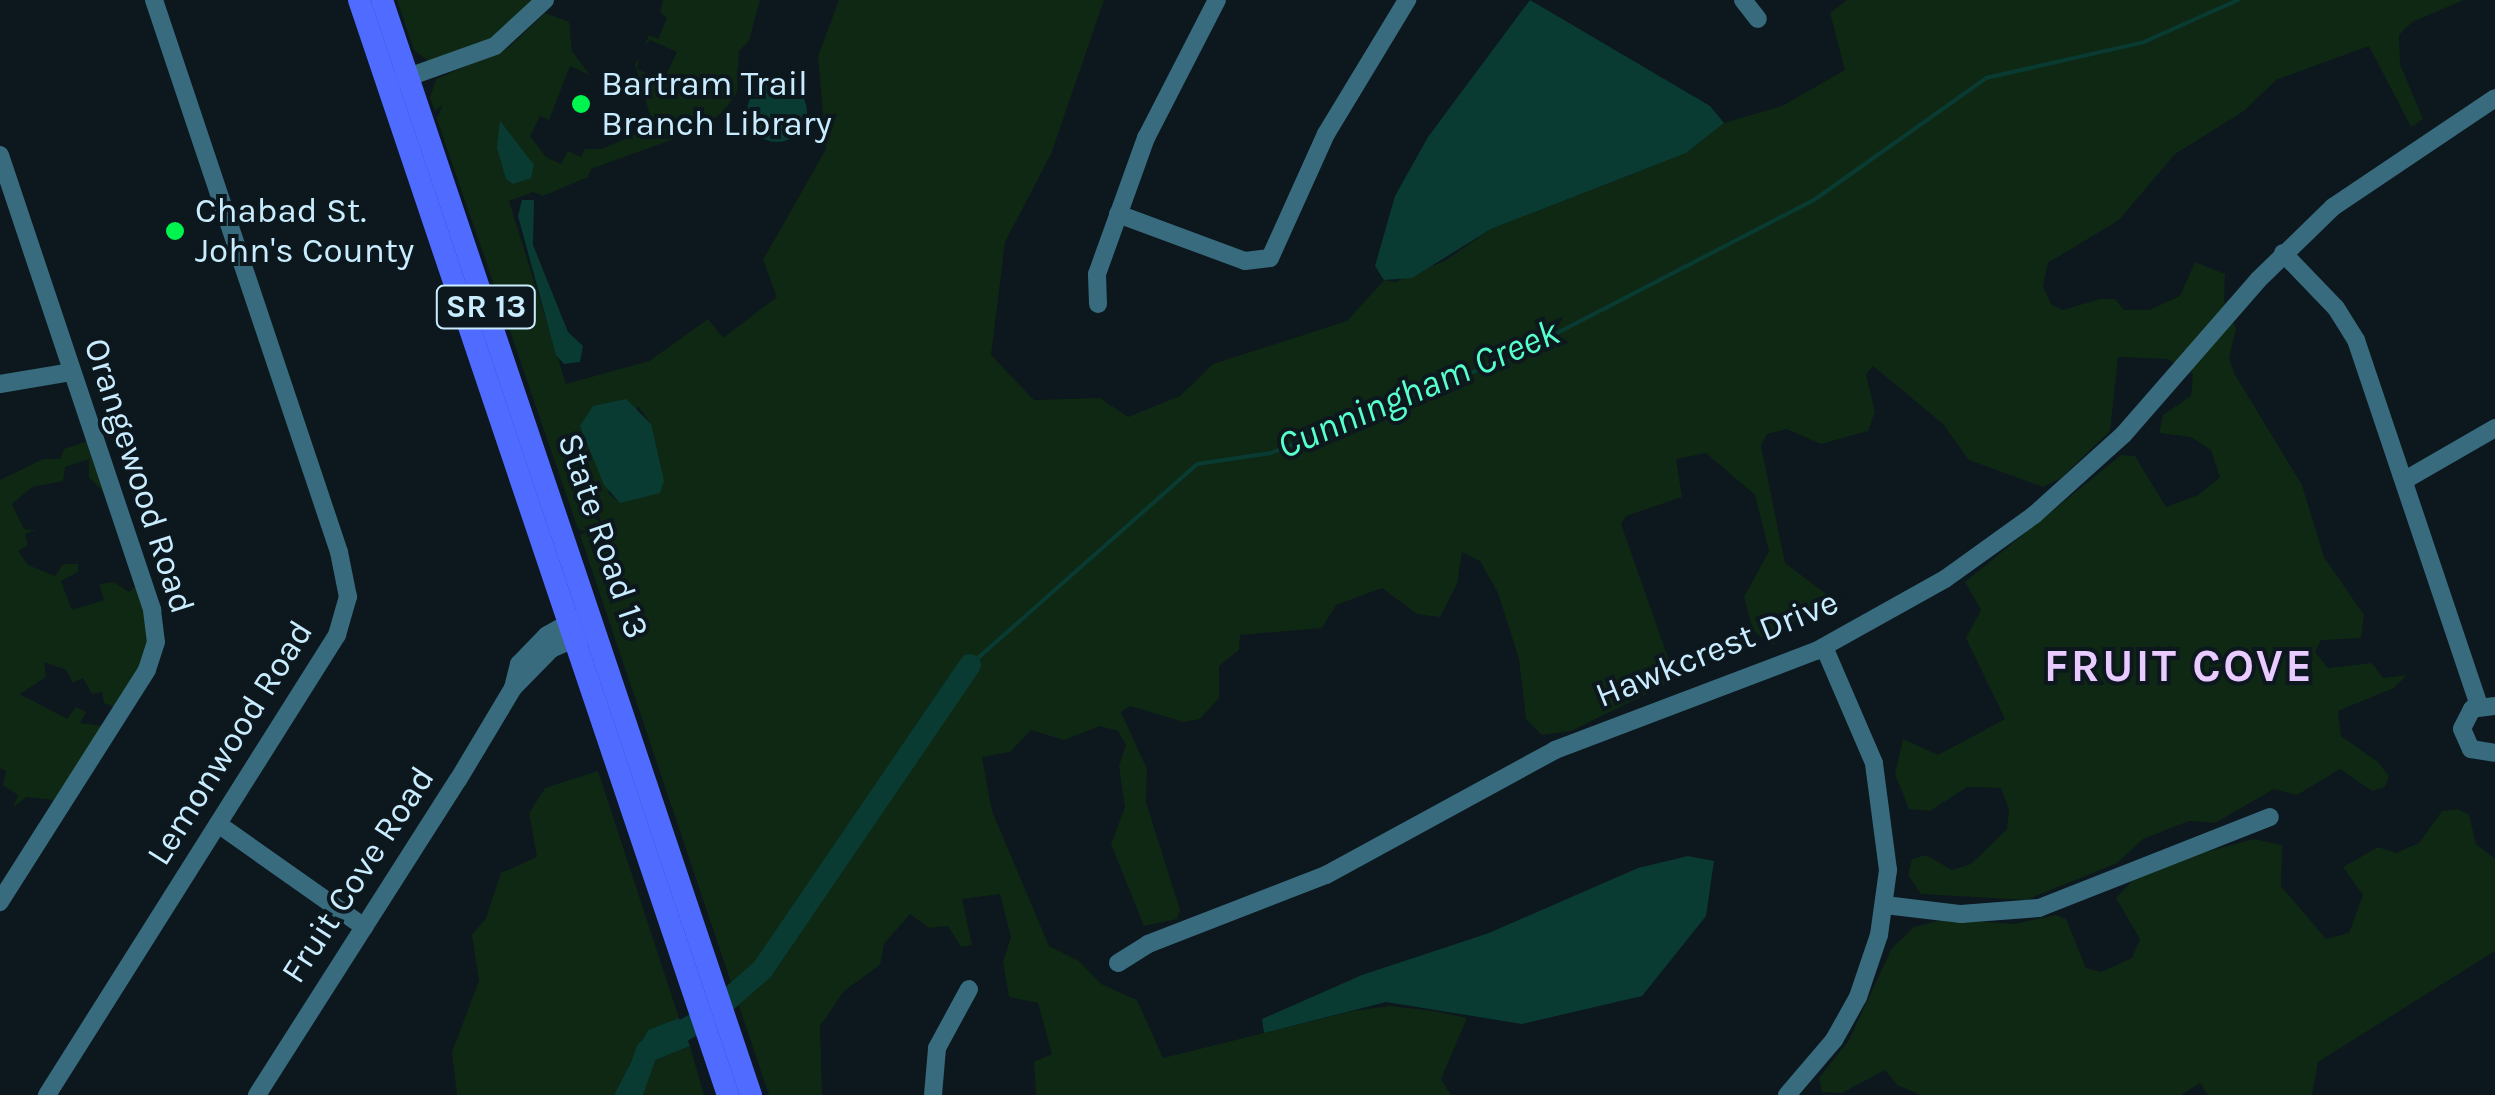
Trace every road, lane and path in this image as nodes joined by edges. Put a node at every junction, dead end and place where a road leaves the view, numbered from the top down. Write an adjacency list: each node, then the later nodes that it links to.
1 (154, 0): 24 (street, Lemonwood Road)
2 (359, 0): 9 (main road, State Road 13 / SR 13)
3 (382, 0): 9 (main road, State Road 13 / SR 13)
4 (545, 0): 9 (street)
5 (1218, 0): 12 (street)
6 (1406, 0): 12 (street)
7 (1743, 0): 8 (street)
8 (1758, 19)
9 (398, 81): 19 (main road, State Road 13 / SR 13)
10 (2495, 98): 13 (street, Hawkcrest Drive)
11 (0, 155): 15 (street, Orangewood Road)
12 (1118, 214): 14 (street)
13 (2283, 253): 18 (street); 20 (street, Hawkcrest Drive)
14 (1098, 304)
15 (72, 372): 16 (street); 25 (street, Orangewood Road)
16 (0, 384)
17 (2495, 428): 18 (street)
18 (2404, 480): 21 (street)
19 (584, 625): 27 (street, Fruit Cove Road); 30 (main road, State Road 13 / SR 13); 30 (main road, State Road 13 / SR 13)
20 (1824, 647): 26 (street); 28 (street, Hawkcrest Drive)
21 (2487, 706): 22 (street)
22 (2495, 753)
23 (2270, 817): 26 (street)
24 (218, 824): 27 (street); 31 (street, Lemonwood Road)
25 (0, 902)
26 (1885, 905): 36 (street)
27 (364, 927): 32 (street, Fruit Cove Road)
28 (1118, 963)
29 (969, 989): 35 (street)
30 (724, 1046): 33 (main road, State Road 13 / SR 13); 34 (main road, State Road 13 / SR 13)
31 (47, 1095)
32 (257, 1095)
33 (728, 1095)
34 (751, 1095)
35 (933, 1095)
36 (1787, 1095)

